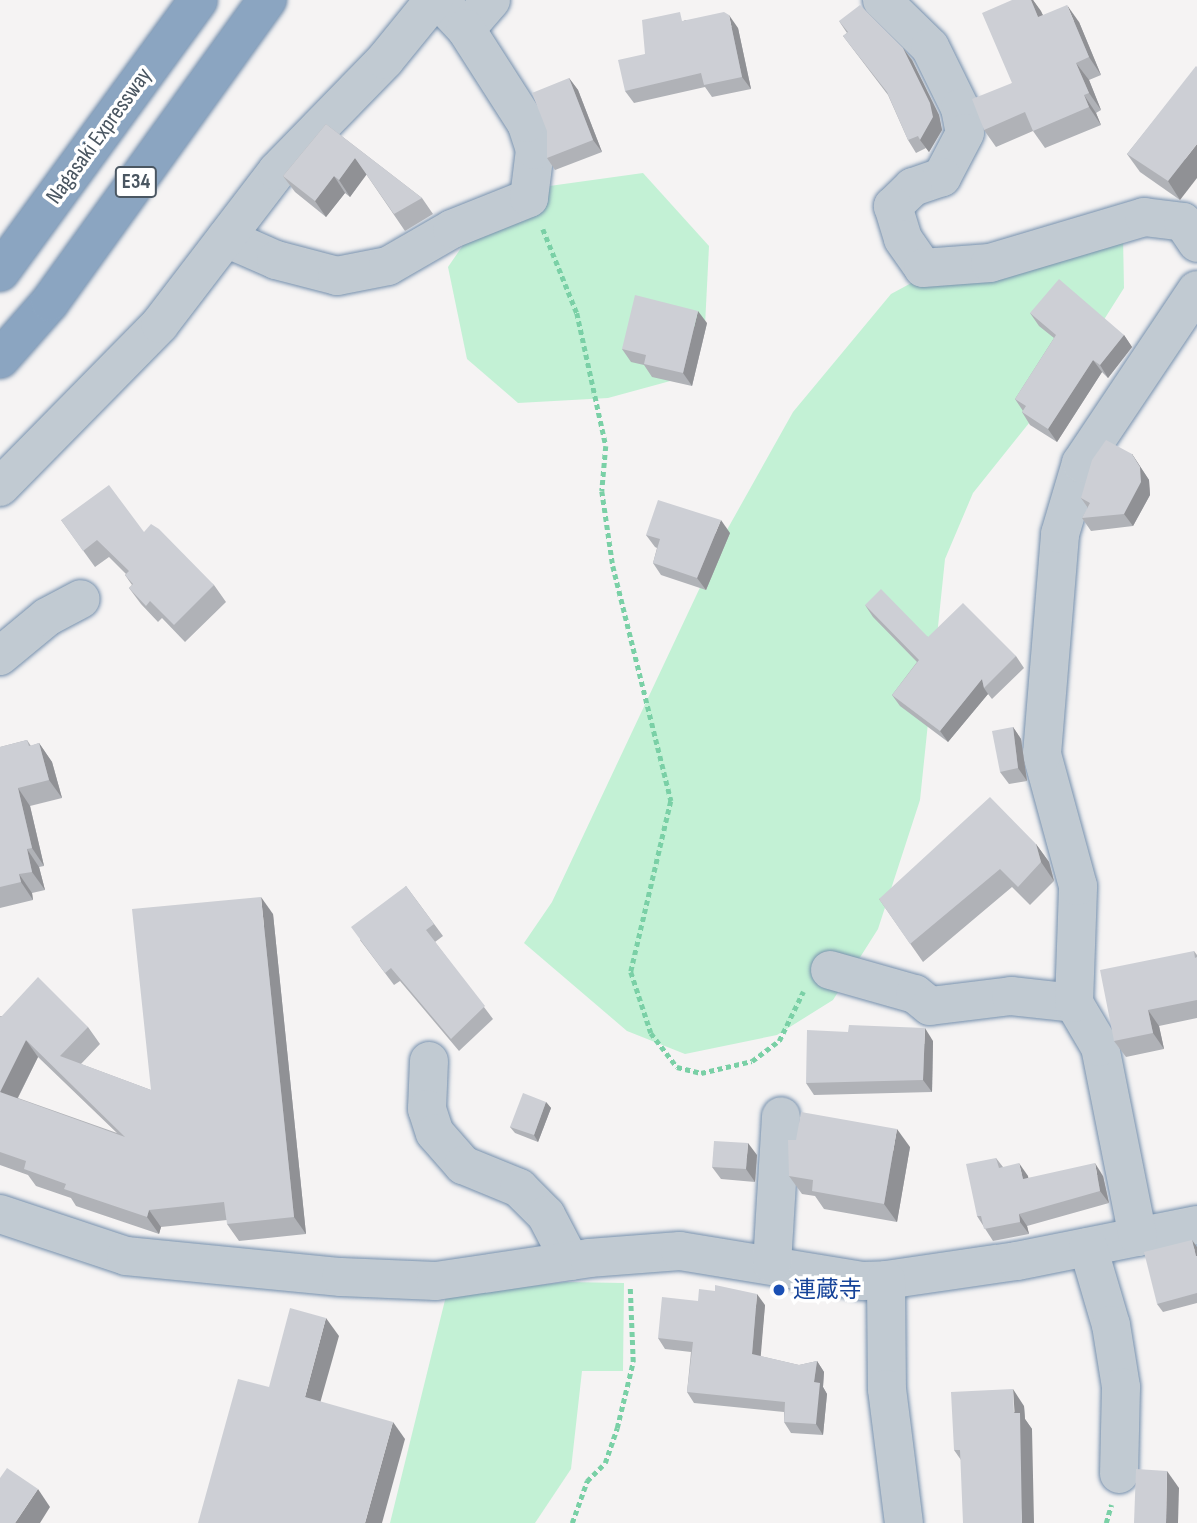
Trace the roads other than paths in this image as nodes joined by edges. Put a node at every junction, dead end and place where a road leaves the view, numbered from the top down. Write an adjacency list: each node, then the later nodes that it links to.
1 (198, 0): 9 (highway, Nagasaki Expressway / E34)
2 (267, 0): 11 (highway, E34)
3 (436, 0): 6 (street); 7 (street)
4 (491, 0): 6 (street)
5 (882, 0): 8 (street)
6 (466, 29): 7 (street)
7 (226, 238): 12 (street)
8 (1197, 243)
9 (0, 272)
10 (1197, 290): 16 (street)
11 (0, 359)
12 (0, 487)
13 (81, 599): 14 (street)
14 (0, 656)
15 (830, 970): 16 (street)
16 (1074, 1003): 21 (street)
17 (429, 1061): 23 (street)
18 (781, 1116): 24 (street)
19 (0, 1214): 23 (street)
20 (1197, 1225): 21 (street)
21 (1138, 1237): 22 (street)
22 (1088, 1247): 25 (street); 26 (street)
23 (570, 1261): 24 (street)
24 (772, 1264): 25 (street)
25 (886, 1280): 27 (street)
26 (1119, 1474)
27 (904, 1523)

